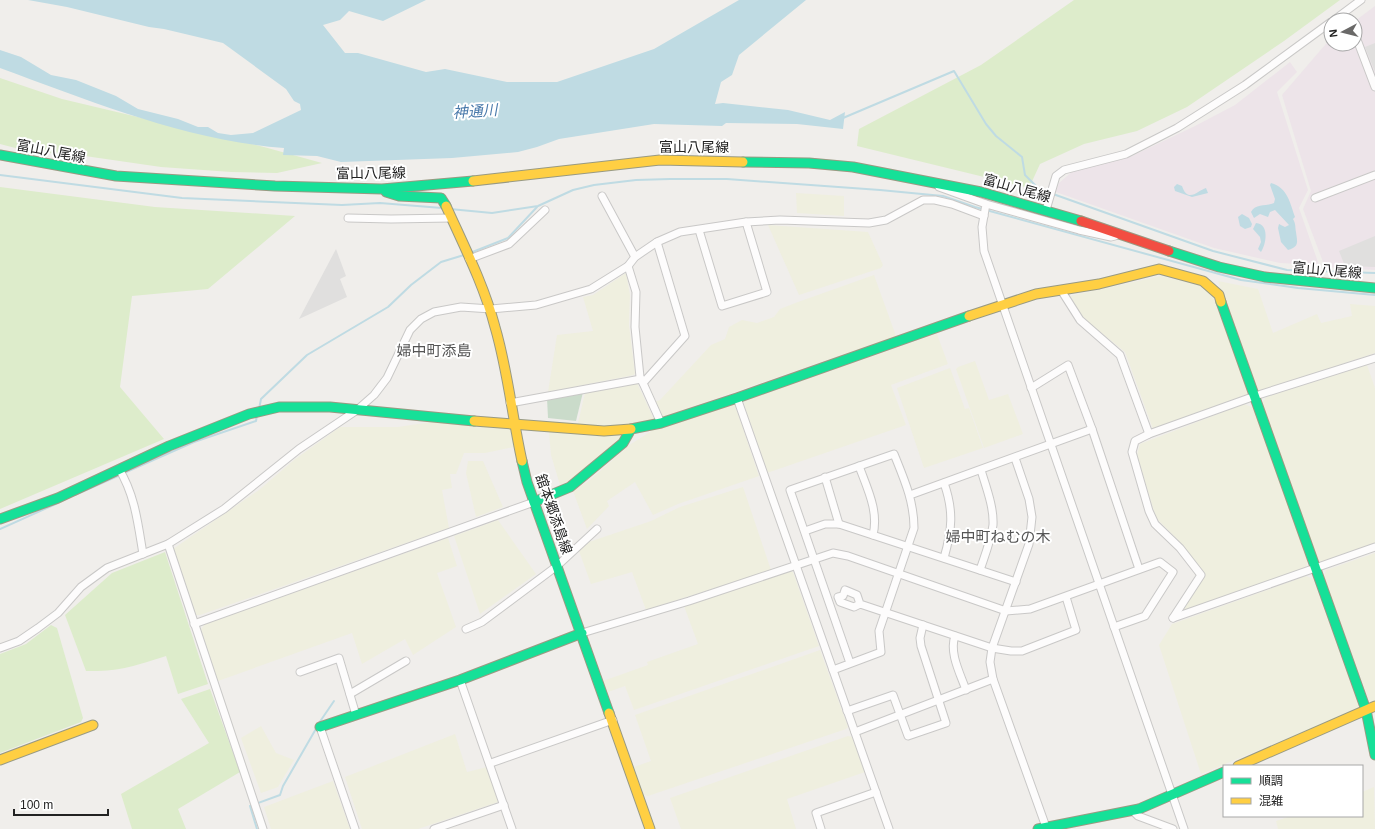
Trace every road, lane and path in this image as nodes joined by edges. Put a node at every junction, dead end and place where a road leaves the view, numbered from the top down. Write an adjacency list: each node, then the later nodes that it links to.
1 (1360, 0): 2 (street)
2 (1344, 12)
3 (1323, 28): 14 (street)
4 (1361, 52): 5 (street)
5 (1375, 87)
6 (0, 155): 9 (street, 富山八尾線)
7 (1375, 175): 11 (street)
8 (934, 181): 9 (street, 富山八尾線); 13 (street); 14 (street, 富山八尾線)
9 (382, 189): 15 (street)
10 (602, 196): 21 (street)
11 (1315, 198)
12 (545, 210): 22 (street)
13 (985, 210): 17 (street); 19 (street); 26 (street)
14 (1046, 210): 19 (street, 富山八尾線)
15 (448, 211): 16 (street); 22 (street, 舘本郷添島線)
16 (348, 218)
17 (746, 222): 18 (street); 18 (street)
18 (699, 230): 20 (street)
19 (1122, 235): 24 (street, 富山八尾線)
20 (657, 242): 21 (street); 29 (street)
21 (636, 257): 23 (street)
22 (469, 259): 27 (street, 舘本郷添島線)
23 (628, 266): 27 (street); 29 (street)
24 (1375, 288)
25 (1061, 290): 26 (street); 31 (street); 39 (street)
26 (1002, 305): 30 (street); 32 (street)
27 (491, 309): 33 (street, 舘本郷添島線); 34 (street)
28 (1375, 358): 31 (street)
29 (642, 381): 33 (street); 35 (street)
30 (1031, 388): 38 (street); 40 (street)
31 (1255, 396): 39 (street); 62 (street)
32 (737, 398): 35 (street); 60 (street)
33 (510, 402): 36 (street, 舘本郷添島線)
34 (357, 410): 36 (street); 43 (street); 54 (street)
35 (661, 423): 37 (street)
36 (514, 424): 37 (street); 48 (street, 舘本郷添島線)
37 (631, 429): 48 (street)
38 (1092, 429): 40 (street); 63 (street)
39 (1149, 434): 62 (street)
40 (1052, 445): 41 (street); 67 (street)
41 (1015, 458): 44 (street); 66 (street)
42 (859, 466): 45 (street); 47 (street); 53 (street)
43 (119, 469): 49 (street); 57 (street)
44 (981, 470): 46 (street); 64 (street)
45 (825, 477): 50 (street); 52 (street)
46 (944, 483): 47 (street); 59 (street)
47 (910, 495): 55 (street)
48 (534, 502): 61 (street, 舘本郷添島線); 74 (street)
49 (0, 519)
50 (839, 524): 52 (street); 53 (street)
51 (597, 529): 61 (street)
52 (804, 531): 58 (street)
53 (873, 535): 55 (street)
54 (168, 544): 57 (street); 74 (street)
55 (907, 546): 59 (street); 65 (street)
56 (1375, 547): 62 (street)
57 (143, 554): 80 (street)
58 (814, 558): 60 (street); 65 (street); 70 (street)
59 (944, 558): 64 (street)
60 (796, 565): 78 (street); 84 (street)
61 (557, 566): 77 (street); 78 (street, 舘本郷添島線)
62 (1316, 568): 92 (street)
63 (1139, 569): 67 (street); 76 (street)
64 (980, 570): 66 (street)
65 (898, 574): 72 (street); 73 (street)
66 (1016, 582): 72 (street)
67 (1099, 583): 69 (street); 76 (street)
68 (838, 597): 70 (street); 71 (street); 71 (street)
69 (1066, 597): 72 (street); 81 (street)
70 (830, 601): 83 (street)
71 (860, 604): 73 (street)
72 (1006, 610): 81 (street)
73 (885, 613): 75 (street); 83 (street)
74 (194, 624): 110 (street)
75 (923, 626): 79 (street); 90 (street)
76 (1114, 627): 106 (street)
77 (466, 629)
78 (582, 633): 87 (street); 96 (street, 舘本郷添島線)
79 (955, 636): 81 (street); 88 (street)
80 (0, 648)
81 (992, 648): 86 (street)
82 (406, 660): 89 (street)
83 (850, 663): 84 (street)
84 (833, 670): 93 (street)
85 (300, 672): 89 (street)
86 (993, 679): 88 (street); 109 (street)
87 (460, 680): 94 (street); 102 (street)
88 (966, 690): 90 (street)
89 (350, 694): 94 (street)
90 (938, 700): 95 (street); 95 (street)
91 (1375, 706): 92 (street)
92 (1366, 710): 100 (street); 103 (street)
93 (847, 711): 95 (street); 99 (street)
94 (356, 715): 98 (street)
95 (900, 715): 99 (street)
96 (613, 720): 102 (street); 114 (street, 舘本郷添島線)
97 (93, 725): 101 (street)
98 (320, 727): 111 (street)
99 (855, 732): 105 (street)
100 (1375, 755)
101 (0, 760)
102 (491, 763): 107 (street)
103 (1240, 765)
104 (1223, 772): 106 (street)
105 (876, 792): 115 (street); 116 (street)
106 (1173, 795): 108 (street); 118 (street)
107 (504, 805): 112 (street); 113 (street)
108 (1132, 810): 109 (street); 117 (street)
109 (1042, 828)
110 (263, 829)
111 (355, 829)
112 (434, 829)
113 (512, 829)
114 (650, 829)
115 (821, 829)
116 (889, 829)
117 (1173, 829)
118 (1184, 829)

